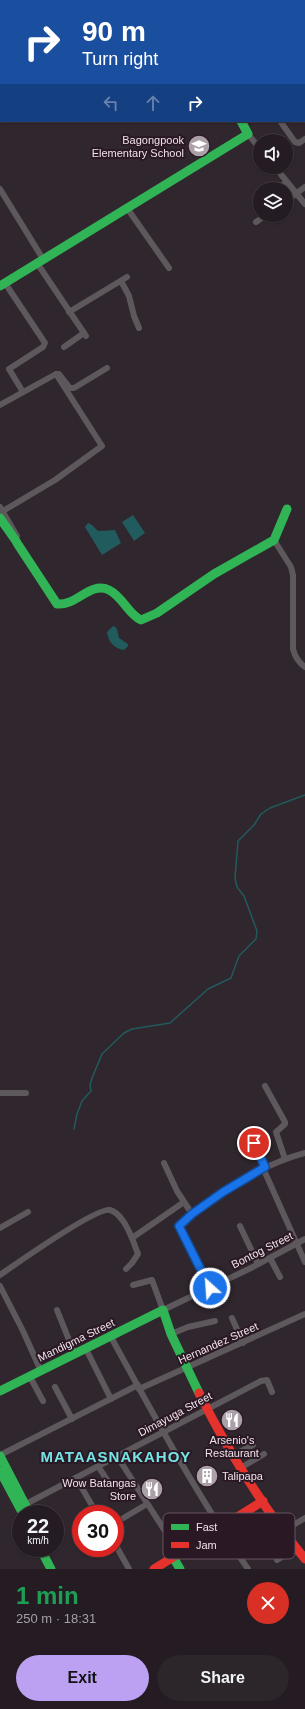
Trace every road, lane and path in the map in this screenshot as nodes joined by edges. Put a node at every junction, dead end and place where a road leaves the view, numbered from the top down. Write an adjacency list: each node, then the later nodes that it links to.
1 (242, 122): 3 (main road)
2 (281, 122): 4 (street)
3 (248, 134): 5 (street); 14 (main road)
4 (305, 139)
5 (253, 140)
6 (281, 174): 7 (street)
7 (287, 182)
8 (305, 187): 11 (street)
9 (0, 189): 15 (street)
10 (293, 189): 11 (street)
11 (296, 193): 12 (street); 13 (street)
12 (293, 195)
13 (305, 204)
14 (127, 208): 15 (main road); 16 (street)
15 (40, 261): 19 (main road); 20 (street)
16 (169, 268)
17 (127, 277): 18 (street)
18 (121, 281): 20 (street); 21 (street)
19 (2, 284): 25 (street)
20 (69, 312): 22 (street)
21 (139, 328)
22 (64, 347)
23 (107, 368): 24 (street)
24 (56, 374): 25 (street); 28 (street)
25 (23, 392): 26 (street)
26 (0, 405)
27 (287, 509): 29 (main road)
28 (1, 512): 29 (main road)
29 (274, 540): 30 (street)
30 (305, 667)
31 (265, 1086): 36 (street)
32 (0, 1093): 33 (street)
33 (26, 1093)
34 (254, 1143): 38 (street)
35 (305, 1153): 36 (street)
36 (285, 1159): 38 (street)
37 (164, 1163): 39 (street)
38 (264, 1168): 41 (street); 46 (street)
39 (184, 1202): 41 (street); 44 (street)
40 (28, 1212): 43 (street)
41 (192, 1214): 55 (street)
42 (240, 1226): 49 (street)
43 (0, 1228)
44 (132, 1238): 50 (street); 51 (street)
45 (305, 1239): 46 (street, Bontog Street)
46 (297, 1244): 47 (street, Bontog Street); 48 (street)
47 (270, 1258): 49 (street, Bontog Street); 52 (street)
48 (305, 1262)
49 (258, 1264): 55 (street, Bontog Street)
50 (126, 1269)
51 (0, 1275)
52 (280, 1277)
53 (132, 1285): 57 (street)
54 (0, 1286): 67 (street)
55 (210, 1288): 57 (street, Bontog Street)
56 (56, 1310): 65 (street)
57 (163, 1310): 61 (main road); 62 (main road, Mandigma Street)
58 (305, 1314): 63 (street, Hernandez Street)
59 (232, 1318): 63 (street)
60 (215, 1321): 61 (street)
61 (171, 1334): 66 (main road)
62 (111, 1337): 64 (main road, Mandigma Street); 70 (street)
63 (243, 1343): 66 (street, Hernandez Street)
64 (86, 1349): 65 (main road, Mandigma Street); 73 (street)
65 (75, 1355): 67 (main road, Mandigma Street)
66 (188, 1367): 70 (street, Hernandez Street); 75 (main road)
67 (41, 1371): 68 (main road, Mandigma Street)
68 (30, 1377): 71 (main road, Mandigma Street); 74 (street)
69 (55, 1387): 76 (street)
70 (138, 1387): 73 (street, Hernandez Street); 77 (street)
71 (0, 1391)
72 (272, 1392): 75 (street, Dimayuga Street)
73 (111, 1399): 76 (street, Hernandez Street)
74 (43, 1401)
75 (207, 1408): 77 (street, Dimayuga Street); 80 (main road)
76 (72, 1419): 81 (street, Hernandez Street)
77 (163, 1431): 82 (street, Dimayuga Street); 94 (street)
78 (253, 1445): 80 (street)
79 (264, 1454): 84 (street)
80 (234, 1455): 84 (main road)
81 (0, 1456): 91 (main road)
82 (117, 1456): 83 (street, Dimayuga Street); 89 (street)
83 (98, 1466): 86 (street, Dimayuga Street); 87 (street)
84 (242, 1467): 88 (main road)
85 (0, 1471): 90 (main road)
86 (76, 1478): 92 (street, Dimayuga Street); 93 (street)
87 (109, 1483)
88 (263, 1501): 95 (main road); 96 (main road)
89 (147, 1504): 97 (street); 100 (street)
90 (20, 1505)
91 (21, 1505)
92 (27, 1505)
93 (92, 1505)
94 (210, 1513)
95 (243, 1513)
96 (271, 1513)
97 (124, 1518)
98 (305, 1518): 99 (street)
99 (295, 1524)
100 (163, 1532)
101 (295, 1546): 102 (main road)
102 (302, 1554)
103 (45, 1557): 111 (main road)
104 (51, 1557): 112 (main road)
105 (121, 1557): 113 (street)
106 (170, 1559): 114 (main road)
107 (177, 1559): 115 (main road)
108 (241, 1559): 116 (street)
109 (281, 1559): 110 (street)
110 (277, 1560)
111 (51, 1569)
112 (57, 1569)
113 (129, 1569)
114 (154, 1569)
115 (180, 1569)
116 (248, 1569)

